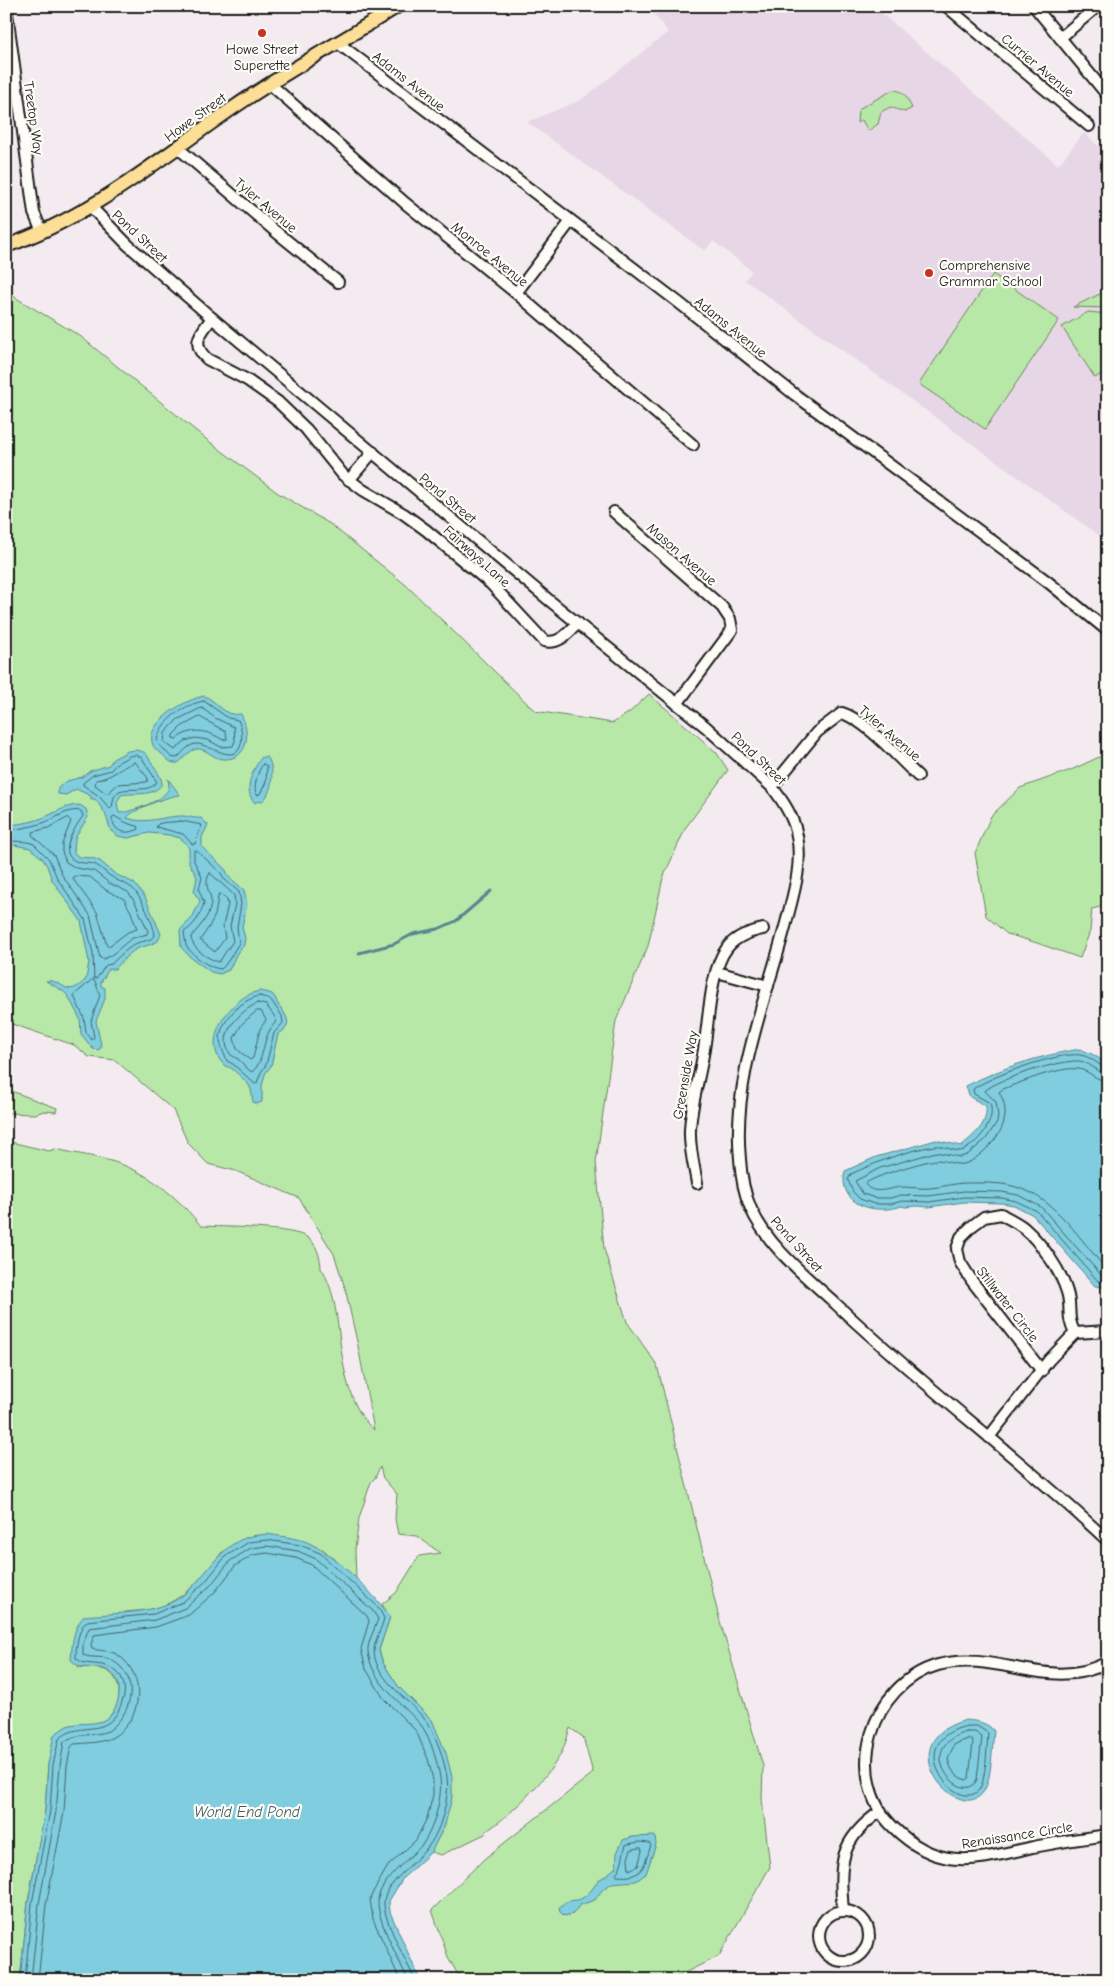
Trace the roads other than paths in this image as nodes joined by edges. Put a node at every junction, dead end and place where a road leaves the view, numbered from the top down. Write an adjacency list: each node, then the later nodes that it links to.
1 (6, 6): 14 (street, Treetop Way)
2 (398, 6): 7 (main road, Howe Street)
3 (946, 6): 10 (street, Currier Avenue)
4 (1034, 6): 6 (street)
5 (1098, 6): 6 (street)
6 (1060, 38): 9 (street)
7 (338, 43): 8 (main road, Howe Street); 13 (street, Adams Avenue)
8 (270, 84): 11 (main road, Howe Street); 17 (street, Monroe Avenue)
9 (1108, 96)
10 (1089, 126)
11 (178, 148): 12 (main road, Howe Street); 16 (street, Tyler Avenue)
12 (91, 207): 14 (main road, Howe Street); 18 (street, Pond Street)
13 (571, 221): 17 (street); 24 (street, Adams Avenue)
14 (42, 232): 15 (main road, Howe Street)
15 (6, 246)
16 (338, 282)
17 (516, 294): 19 (street, Monroe Avenue)
18 (212, 318): 20 (street, Pond Street); 21 (street, Fairways Lane)
19 (693, 445)
20 (373, 452): 21 (street); 23 (street, Pond Street)
21 (349, 480): 23 (street, Fairways Lane)
22 (614, 512): 25 (street, Mason Avenue)
23 (578, 623): 25 (street, Pond Street)
24 (1108, 631)
25 (678, 704): 27 (street, Pond Street)
26 (918, 776): 27 (street, Tyler Avenue)
27 (772, 787): 30 (street, Pond Street)
28 (763, 929): 29 (street, Greenside Way)
29 (717, 972): 30 (street); 31 (street, Greenside Way)
30 (768, 986): 35 (street, Pond Street)
31 (697, 1183)
32 (1108, 1331): 33 (street)
33 (1075, 1333): 34 (street); 34 (street, Stillwater Circle)
34 (1042, 1371): 35 (street)
35 (989, 1438): 36 (street, Pond Street)
36 (1108, 1541)
37 (1108, 1662): 38 (street, Renaissance Circle)
38 (881, 1811): 39 (street, Renaissance Circle); 40 (street)
39 (1108, 1835)
40 (844, 1911): 40 (street)

